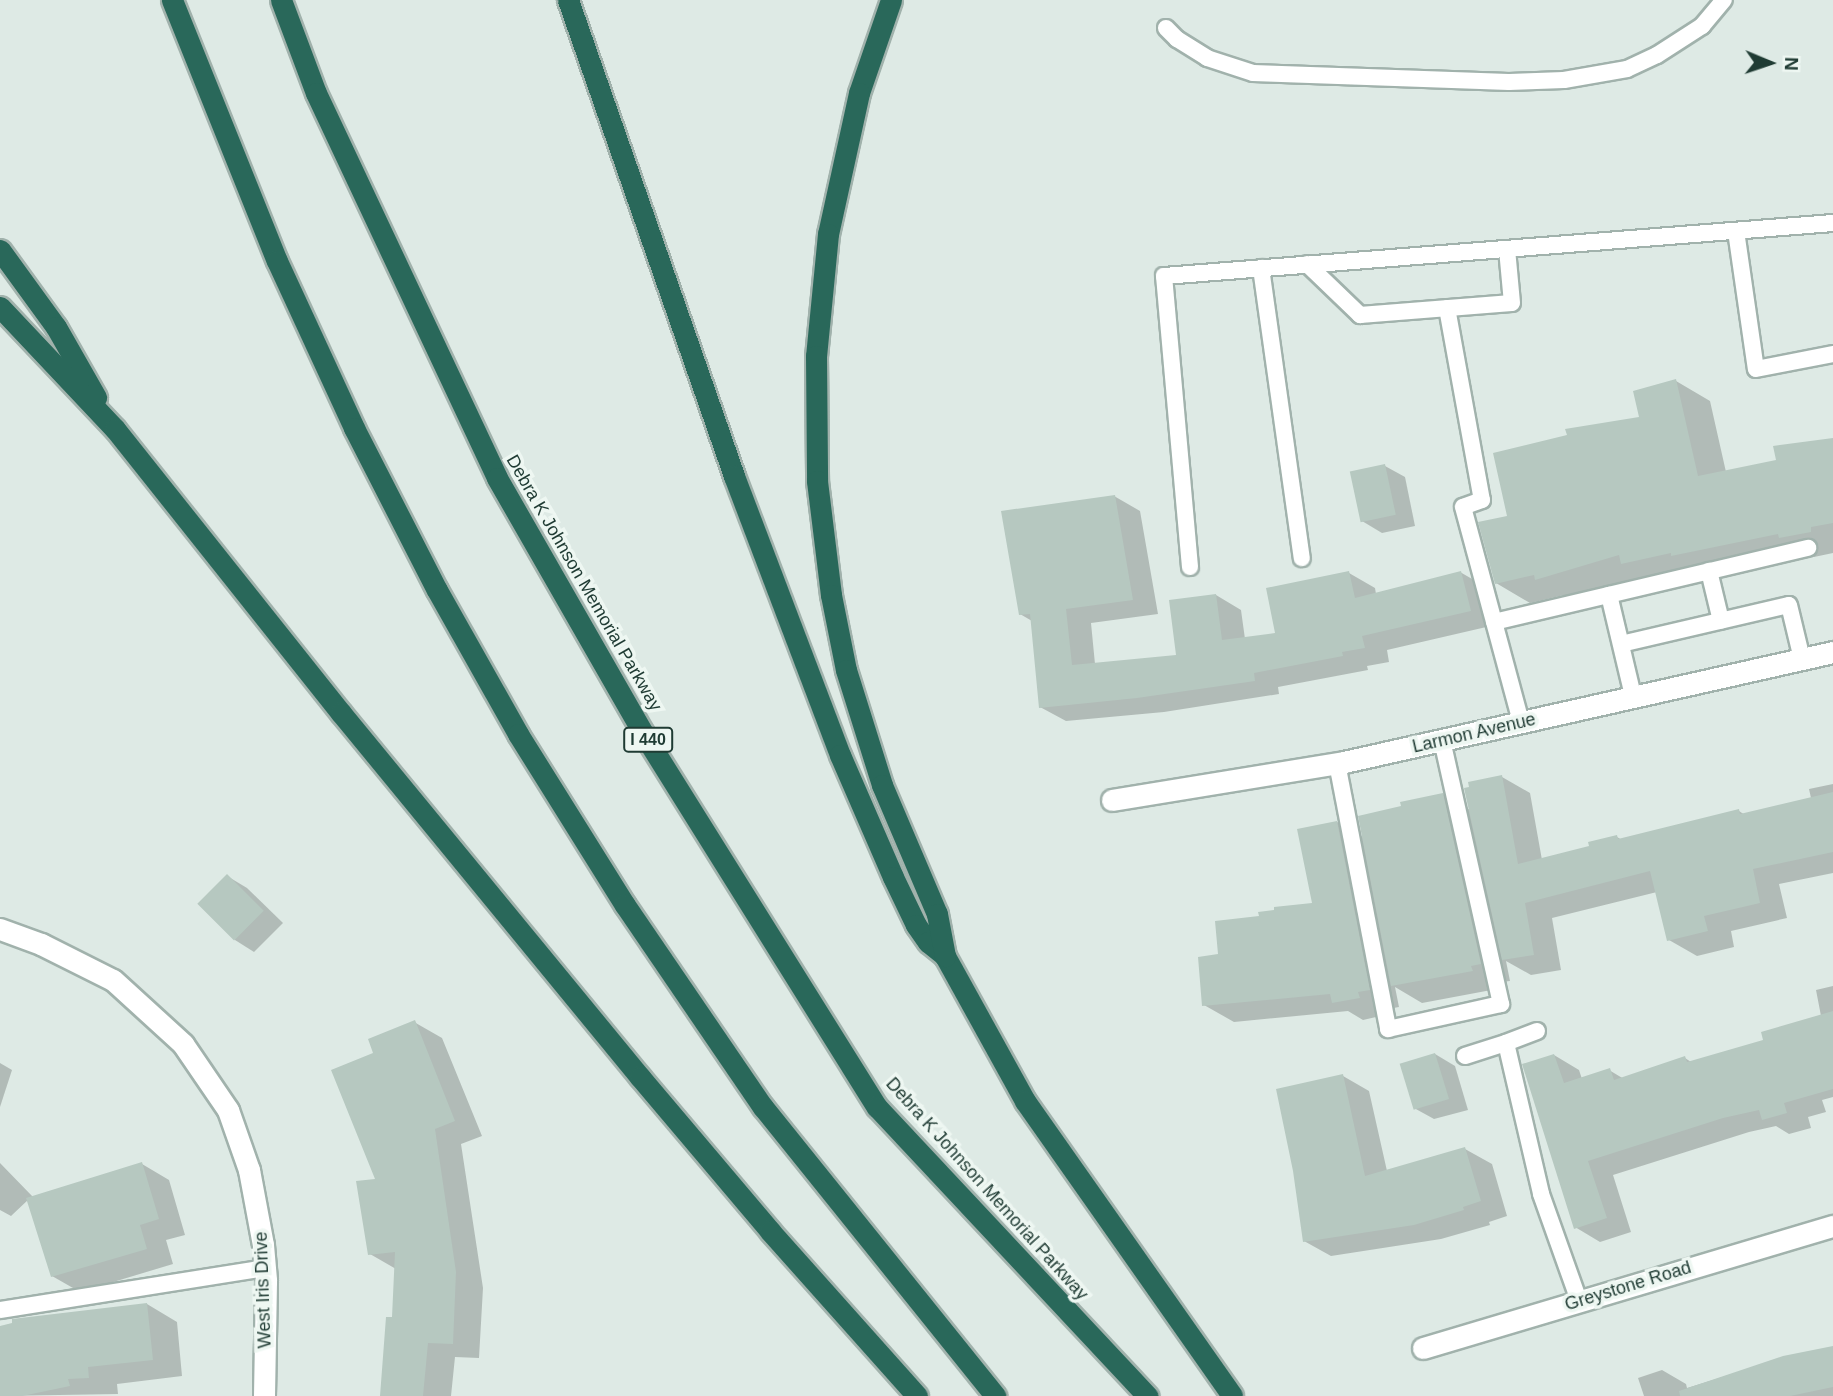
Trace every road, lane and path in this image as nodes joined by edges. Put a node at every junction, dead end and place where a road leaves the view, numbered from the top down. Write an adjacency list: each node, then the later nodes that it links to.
1 (172, 0): 44 (highway)
2 (281, 0): 45 (highway, Debra K Johnson Memorial Parkway / I 440)
3 (568, 0): 33 (highway)
4 (891, 0): 33 (highway)
5 (1724, 0): 6 (lane)
6 (1166, 28)
7 (1833, 223): 8 (lane)
8 (1735, 231): 9 (lane); 15 (lane)
9 (1507, 249): 11 (lane); 14 (lane)
10 (0, 250): 16 (highway)
11 (1307, 264): 12 (lane); 14 (lane)
12 (1261, 268): 18 (lane); 19 (lane)
13 (0, 307): 16 (highway)
14 (1447, 308): 23 (lane)
15 (1833, 355)
16 (115, 429): 43 (highway)
17 (1808, 548): 20 (lane)
18 (1302, 558)
19 (1190, 567)
20 (1709, 571): 21 (lane); 22 (lane)
21 (1609, 595): 23 (lane); 24 (lane)
22 (1721, 621): 24 (lane); 26 (lane)
23 (1494, 622): 28 (lane)
24 (1621, 644): 27 (lane)
25 (1833, 652): 26 (street, Larmon Avenue)
26 (1802, 659): 27 (street, Larmon Avenue)
27 (1633, 696): 28 (street, Larmon Avenue)
28 (1521, 722): 29 (street, Larmon Avenue)
29 (1442, 740): 30 (street, Larmon Avenue); 30 (lane)
30 (1337, 763): 31 (street, Larmon Avenue)
31 (1112, 800)
32 (0, 929): 38 (street, West Iris Drive)
33 (945, 956): 46 (highway)
34 (1537, 1031): 35 (lane)
35 (1506, 1043): 36 (lane); 39 (lane)
36 (1465, 1056)
37 (1833, 1226): 39 (street, Greystone Road)
38 (265, 1268): 40 (lane); 42 (street, West Iris Drive)
39 (1579, 1301): 41 (street, Greystone Road)
40 (0, 1310)
41 (1423, 1348)
42 (264, 1396)
43 (917, 1396)
44 (995, 1396)
45 (1147, 1396)
46 (1232, 1396)

